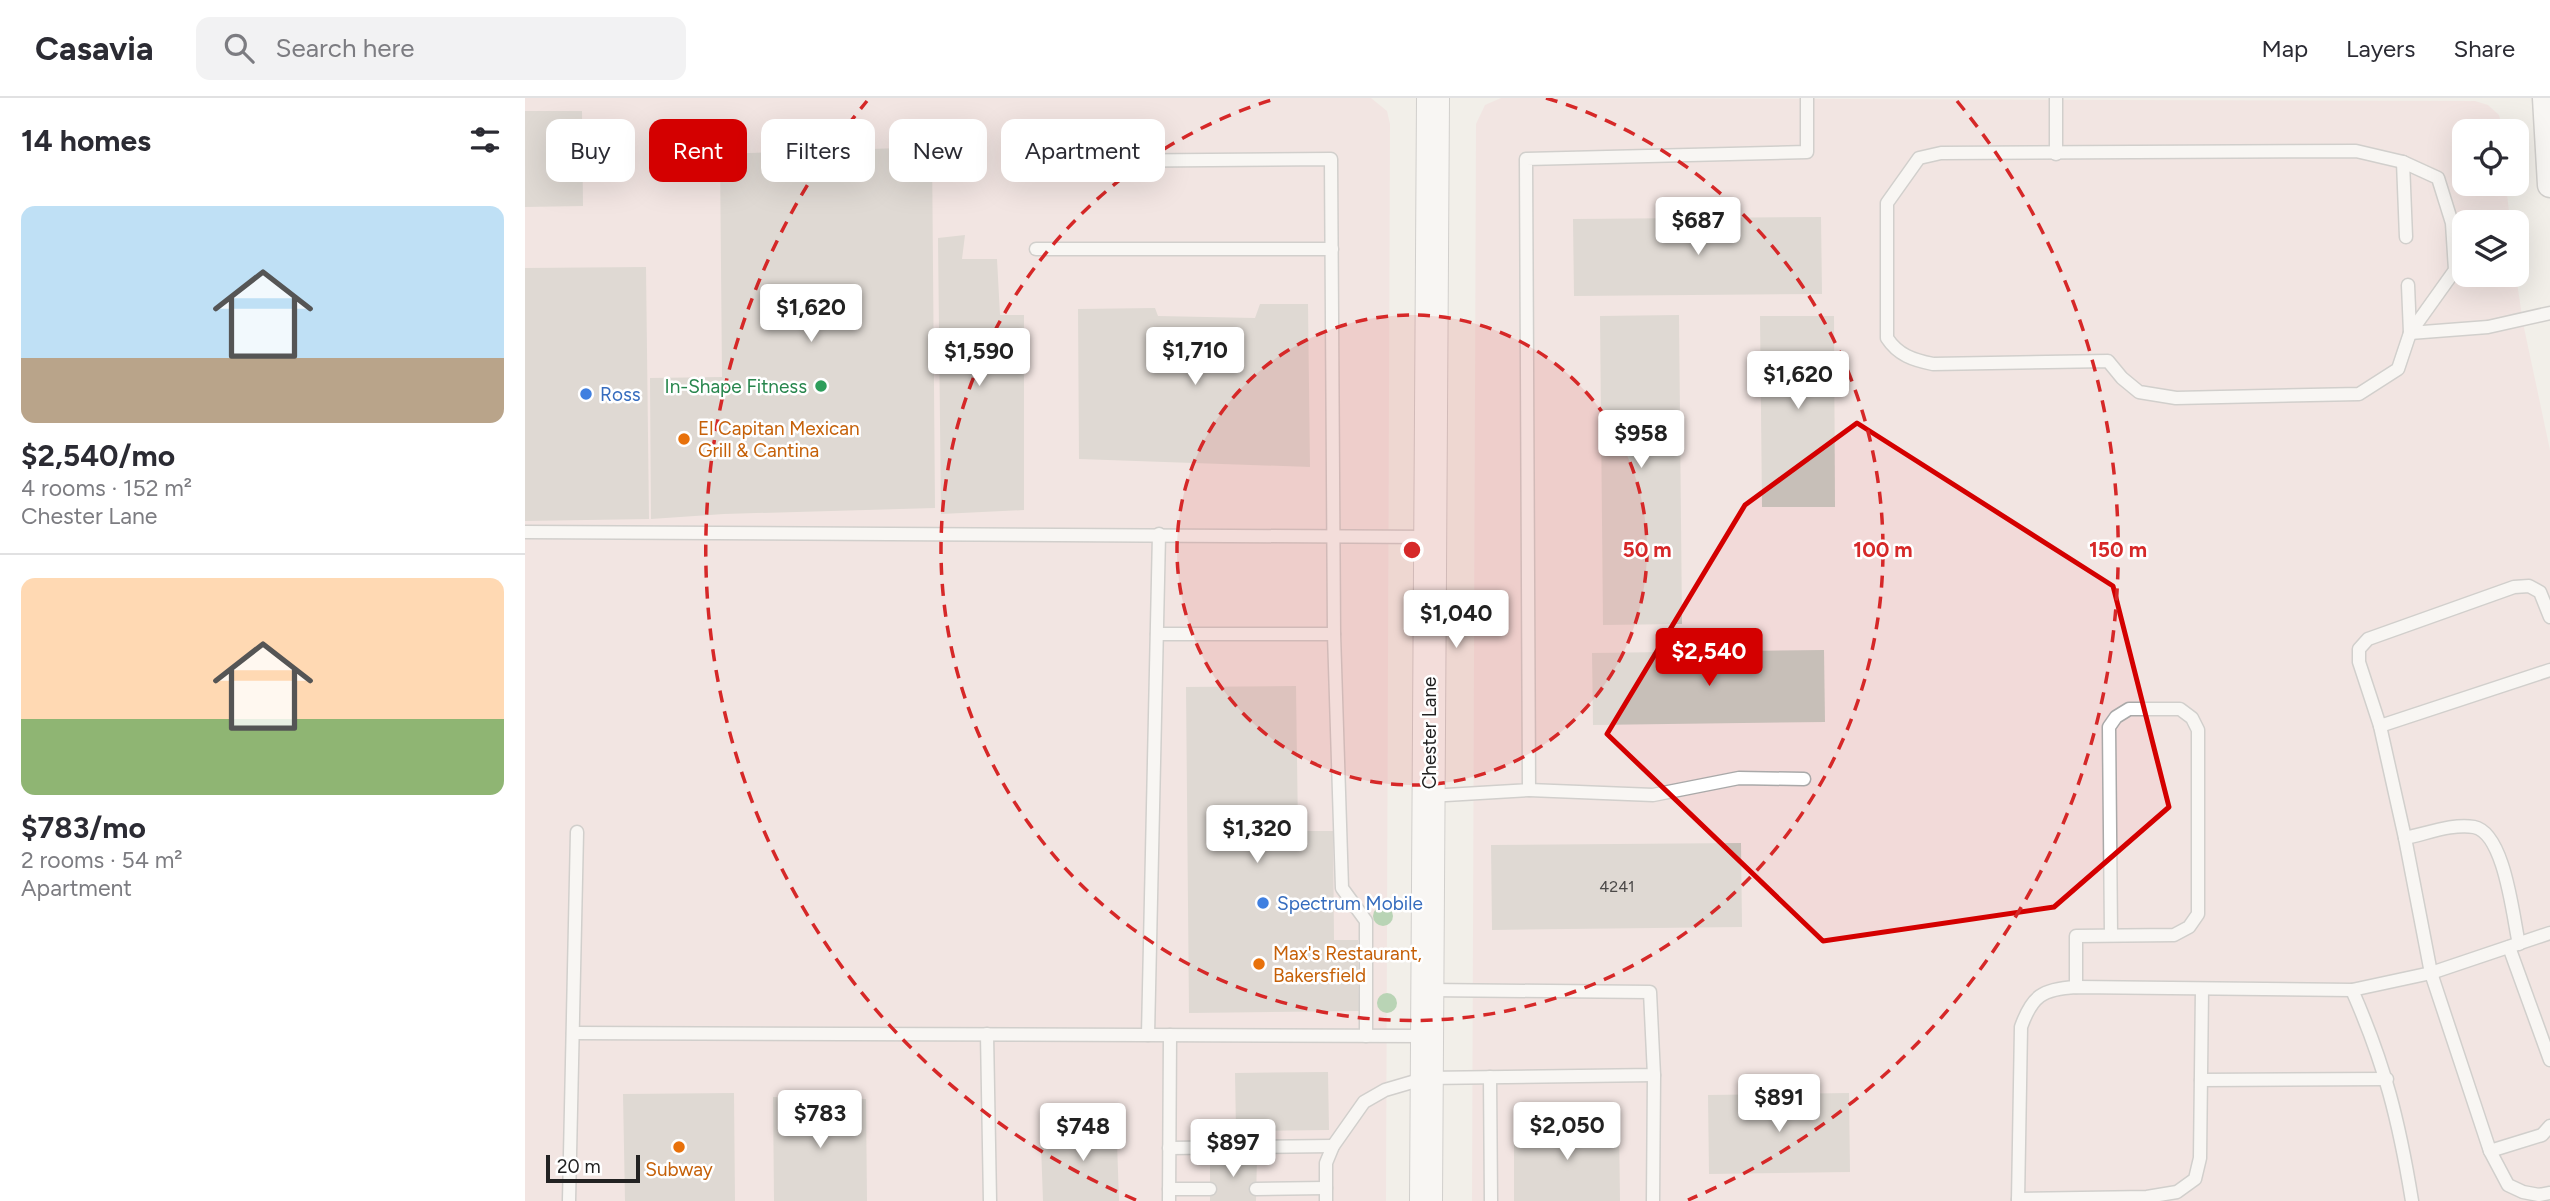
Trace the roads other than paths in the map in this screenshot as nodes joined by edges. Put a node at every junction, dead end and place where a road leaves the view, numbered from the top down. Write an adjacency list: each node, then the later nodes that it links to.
1 (1433, 98): 18 (street, Chester Lane)
2 (1807, 98): 25 (lane)
3 (2056, 98): 5 (lane)
4 (2545, 98): 8 (street)
5 (2056, 154): 7 (lane); 14 (lane)
6 (1165, 160): 11 (lane)
7 (2403, 162): 9 (lane); 14 (lane)
8 (2550, 185)
9 (2406, 237)
10 (1036, 249): 11 (lane)
11 (1332, 249): 17 (lane)
12 (2408, 285): 14 (lane)
13 (2550, 313): 14 (lane)
14 (2410, 334)
15 (525, 532): 16 (lane)
16 (1159, 534): 17 (lane); 20 (lane)
17 (1335, 534): 18 (lane); 21 (lane)
18 (1430, 537): 26 (street, Chester Lane)
19 (2550, 617): 23 (lane)
20 (1157, 634): 21 (lane); 39 (lane)
21 (1335, 634): 41 (lane)
22 (2550, 670): 23 (lane)
23 (2380, 726): 28 (lane)
24 (1804, 779): 25 (lane)
25 (1529, 790): 26 (lane)
26 (1429, 796): 35 (street, Chester Lane)
27 (577, 832): 37 (lane)
28 (2405, 838): 31 (lane); 32 (lane)
29 (2550, 933): 31 (lane)
30 (2111, 934): 30 (lane); 33 (lane)
31 (2514, 945): 32 (lane); 43 (lane)
32 (2431, 973): 36 (lane); 52 (lane)
33 (2076, 987): 34 (lane); 58 (lane)
34 (2202, 989): 36 (lane); 48 (lane)
35 (1427, 990): 42 (street, Chester Lane); 44 (lane)
36 (2352, 990): 47 (lane)
37 (573, 1033): 38 (lane); 59 (lane)
38 (987, 1034): 39 (lane); 60 (lane)
39 (1149, 1035): 40 (lane)
40 (1170, 1035): 41 (lane); 51 (lane)
41 (1366, 1036): 42 (lane)
42 (1427, 1036): 46 (street, Chester Lane)
43 (2550, 1060)
44 (1654, 1075): 45 (lane); 63 (lane)
45 (1490, 1077): 46 (lane); 62 (lane)
46 (1426, 1078): 50 (lane); 61 (street, Chester Lane)
47 (2387, 1079): 48 (lane); 64 (lane)
48 (2201, 1080): 58 (lane)
49 (2550, 1126): 52 (lane)
50 (1333, 1146): 51 (lane); 56 (lane)
51 (1169, 1148): 57 (lane)
52 (2490, 1151): 55 (lane)
53 (1210, 1189): 57 (lane)
54 (1256, 1189): 56 (lane)
55 (2550, 1193)
56 (1326, 1194)
57 (1169, 1195)
58 (2018, 1200)
59 (569, 1201)
60 (990, 1201)
61 (1426, 1201)
62 (1491, 1201)
63 (1653, 1201)
64 (2412, 1201)

